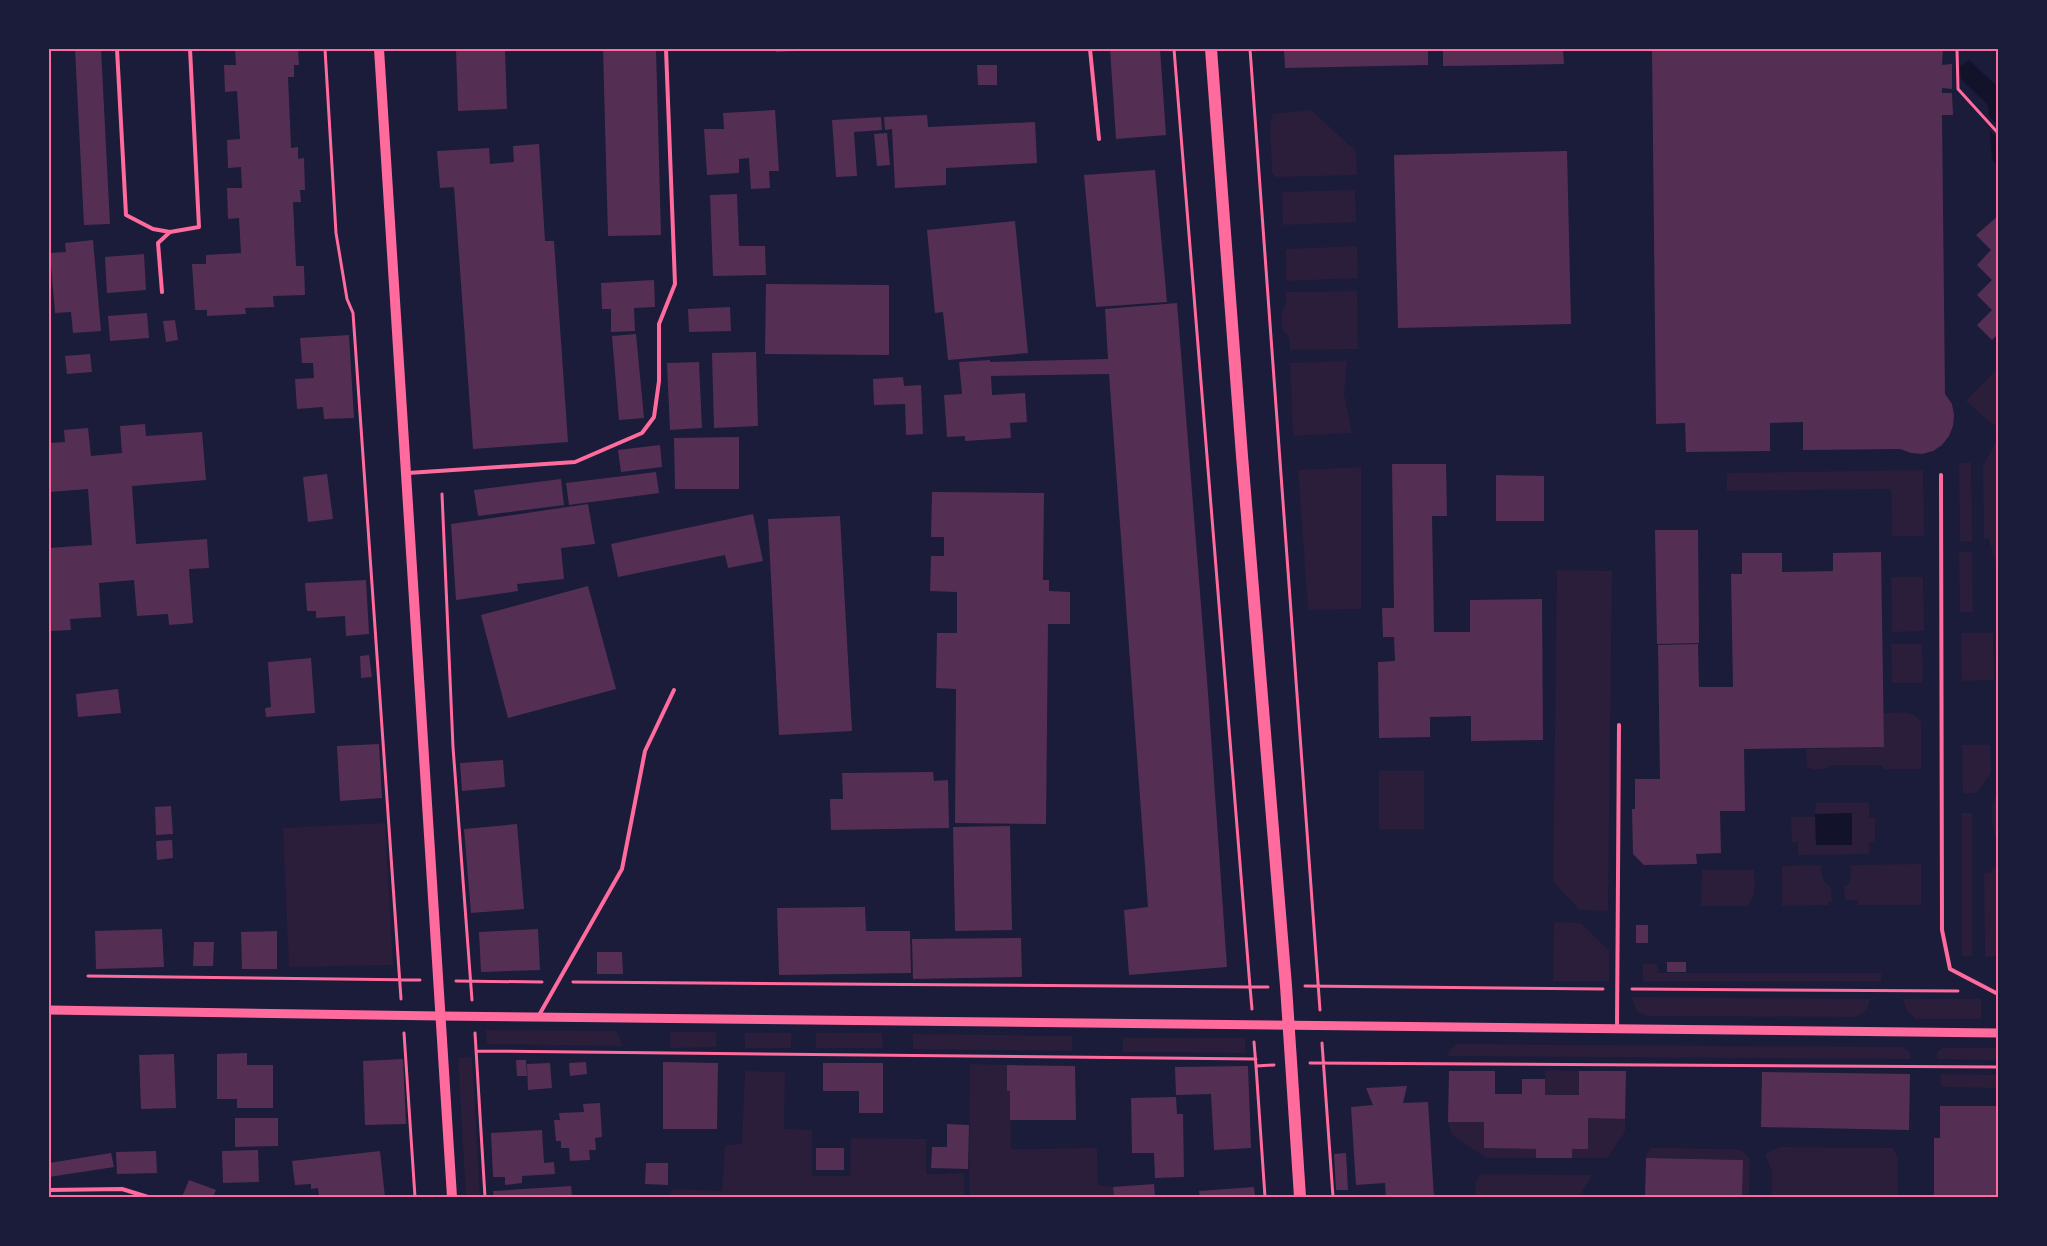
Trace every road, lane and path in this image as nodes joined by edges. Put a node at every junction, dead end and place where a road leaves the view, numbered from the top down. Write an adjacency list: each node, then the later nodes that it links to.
1 (117, 49): 13 (lane)
2 (190, 49): 13 (lane)
3 (324, 49): 21 (path)
4 (378, 49): 15 (main road)
5 (666, 49): 15 (lane)
6 (1090, 49): 12 (lane)
7 (1174, 49): 27 (path)
8 (1211, 49): 26 (main road)
9 (1250, 49): 25 (path)
10 (1957, 49): 11 (path)
11 (1998, 133)
12 (1099, 139)
13 (170, 232): 14 (lane)
14 (162, 292)
15 (405, 473): 22 (main road)
16 (1941, 475): 30 (lane)
17 (442, 494): 23 (path)
18 (674, 690): 24 (lane)
19 (1619, 725): 28 (lane)
20 (88, 976): 21 (path)
21 (400, 980): 22 (path); 31 (path)
22 (438, 980): 23 (path); 33 (main road)
23 (471, 981): 24 (path); 34 (path)
24 (558, 982): 27 (path); 35 (lane)
25 (1320, 985): 26 (path); 28 (path); 39 (path)
26 (1286, 986): 27 (path); 38 (main road)
27 (1250, 987): 37 (path)
28 (1618, 989): 29 (path); 40 (lane)
29 (1960, 991)
30 (1998, 994)
31 (402, 1007)
32 (49, 1010): 33 (street)
33 (440, 1016): 34 (street); 51 (main road)
34 (474, 1017): 35 (street); 42 (path)
35 (538, 1017): 37 (street)
36 (403, 1026): 50 (path)
37 (1253, 1026): 38 (street); 43 (path)
38 (1289, 1026): 39 (street); 45 (main road)
39 (1321, 1026): 40 (street); 44 (path)
40 (1617, 1030): 41 (street)
41 (1998, 1033)
42 (476, 1051): 43 (path); 52 (path)
43 (1256, 1059): 46 (path)
44 (1324, 1062): 45 (path); 47 (path); 55 (path)
45 (1292, 1064): 46 (path); 54 (main road)
46 (1256, 1066): 53 (path)
47 (1998, 1067)
48 (49, 1190): 49 (lane)
49 (148, 1197)
50 (415, 1197)
51 (452, 1197)
52 (485, 1197)
53 (1265, 1197)
54 (1300, 1197)
55 (1333, 1197)

